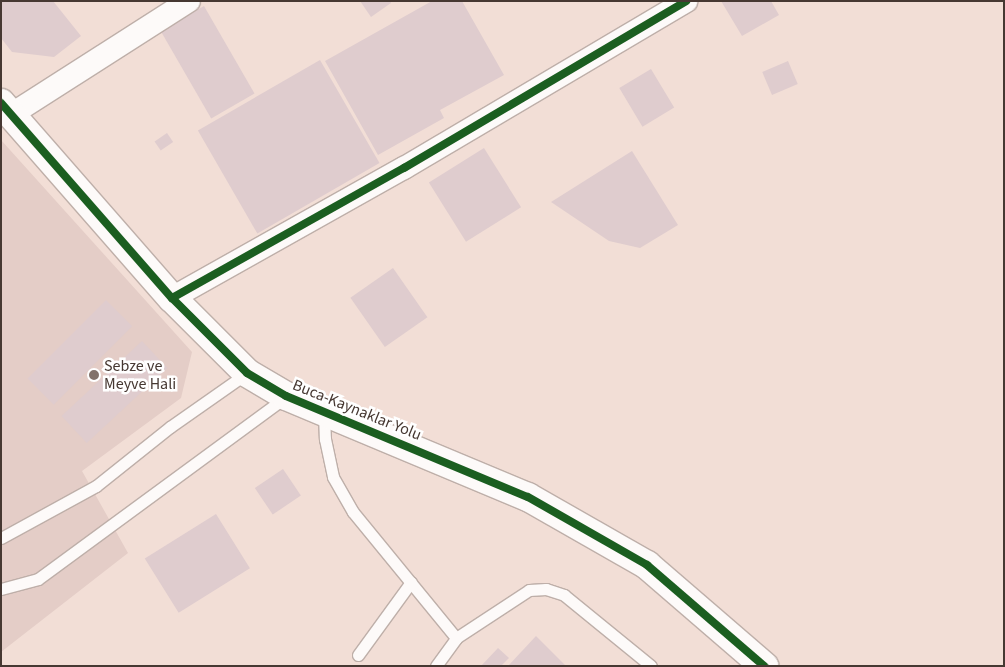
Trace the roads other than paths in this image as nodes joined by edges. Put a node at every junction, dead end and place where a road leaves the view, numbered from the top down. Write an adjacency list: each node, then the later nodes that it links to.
1 (189, 1): 3 (street)
2 (686, 1): 4 (street)
3 (6, 108): 4 (street, Buca-Kaynaklar Yolu)
4 (172, 298): 5 (street, Buca-Kaynaklar Yolu)
5 (247, 373): 6 (street, Buca-Kaynaklar Yolu); 8 (lane)
6 (286, 396): 7 (street, Buca-Kaynaklar Yolu); 10 (lane)
7 (324, 411): 9 (lane); 15 (street, Buca-Kaynaklar Yolu)
8 (1, 538)
9 (411, 582): 11 (lane); 12 (lane)
10 (1, 589)
11 (456, 638): 13 (lane); 14 (lane)
12 (358, 655)
13 (436, 666)
14 (650, 666)
15 (764, 666)

